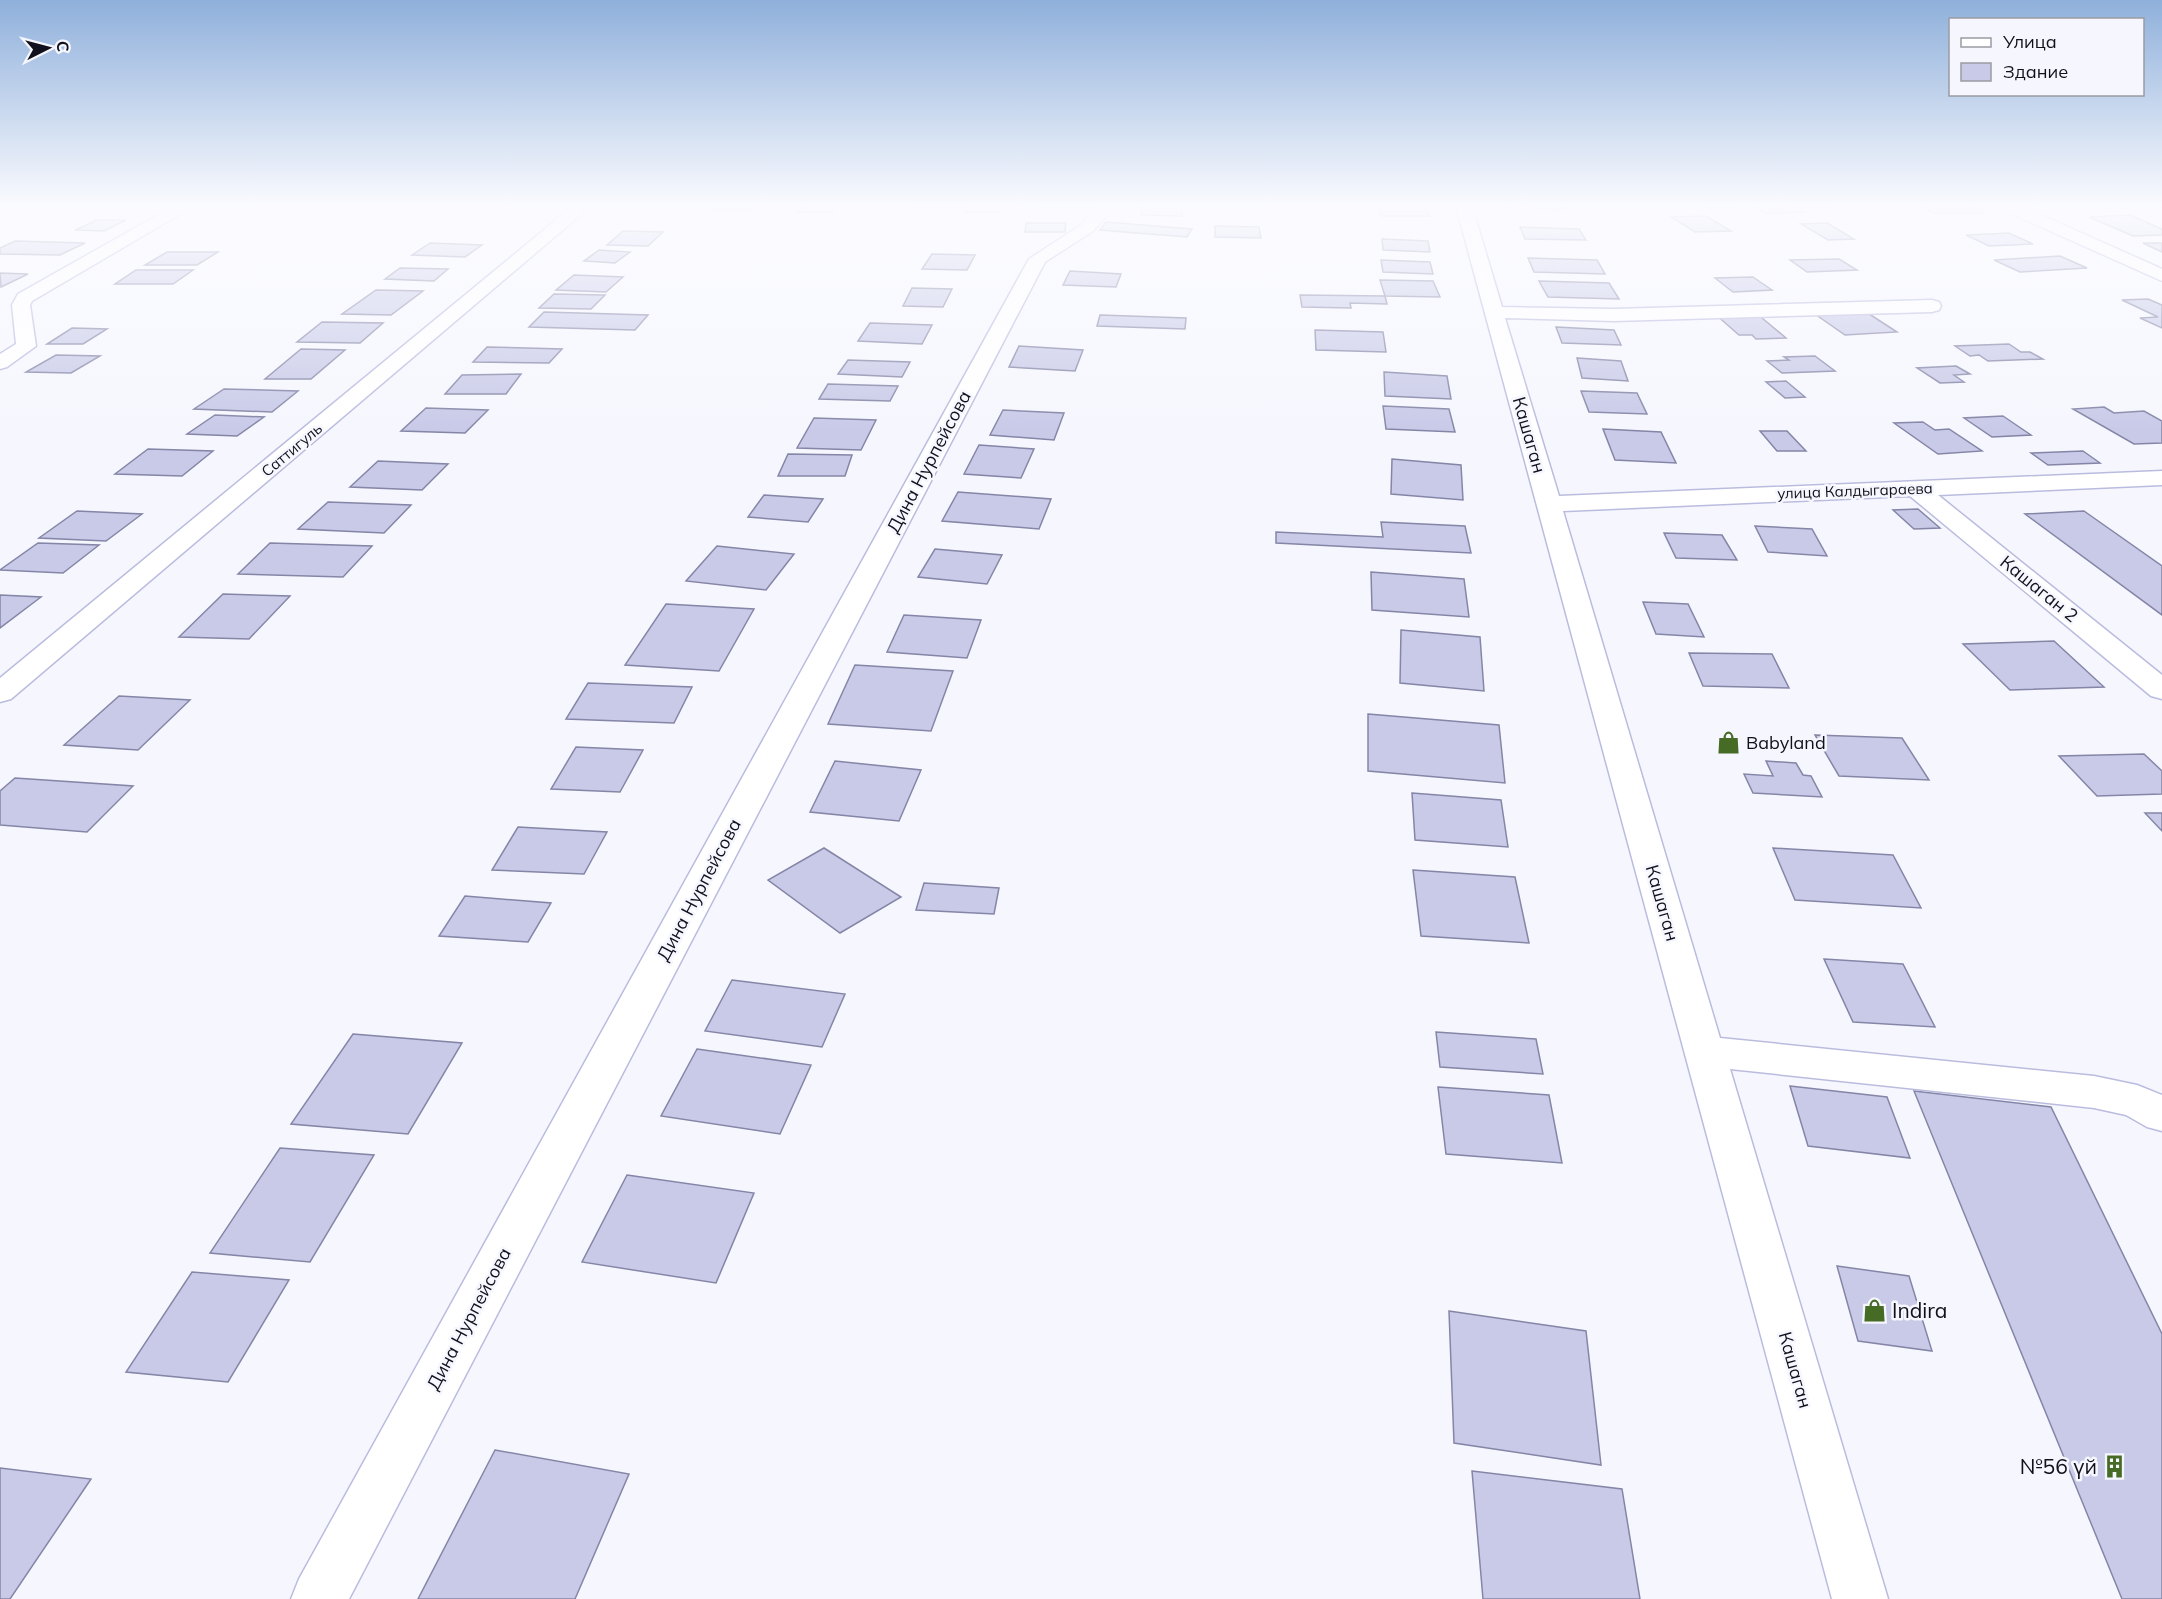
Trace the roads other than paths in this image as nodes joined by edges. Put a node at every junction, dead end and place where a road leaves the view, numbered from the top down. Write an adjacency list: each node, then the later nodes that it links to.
1 (55, 281): 7 (street)
2 (495, 281): 12 (street, Саттигуль)
3 (1026, 281): 15 (street, Дина Нурпейсова)
4 (1485, 281): 6 (street, Кашаган)
5 (1932, 306): 6 (street)
6 (1494, 312): 10 (street, Кашаган)
7 (0, 363)
8 (2162, 478): 9 (street, улица Калдыгараева)
9 (1915, 488): 10 (street, улица Калдыгараева); 11 (street, Кашаган 2)
10 (1549, 504): 13 (street, Кашаган)
11 (2162, 690)
12 (0, 693)
13 (1704, 1052): 14 (street); 16 (street, Кашаган)
14 (2162, 1115)
15 (319, 1599)
16 (1860, 1599)

